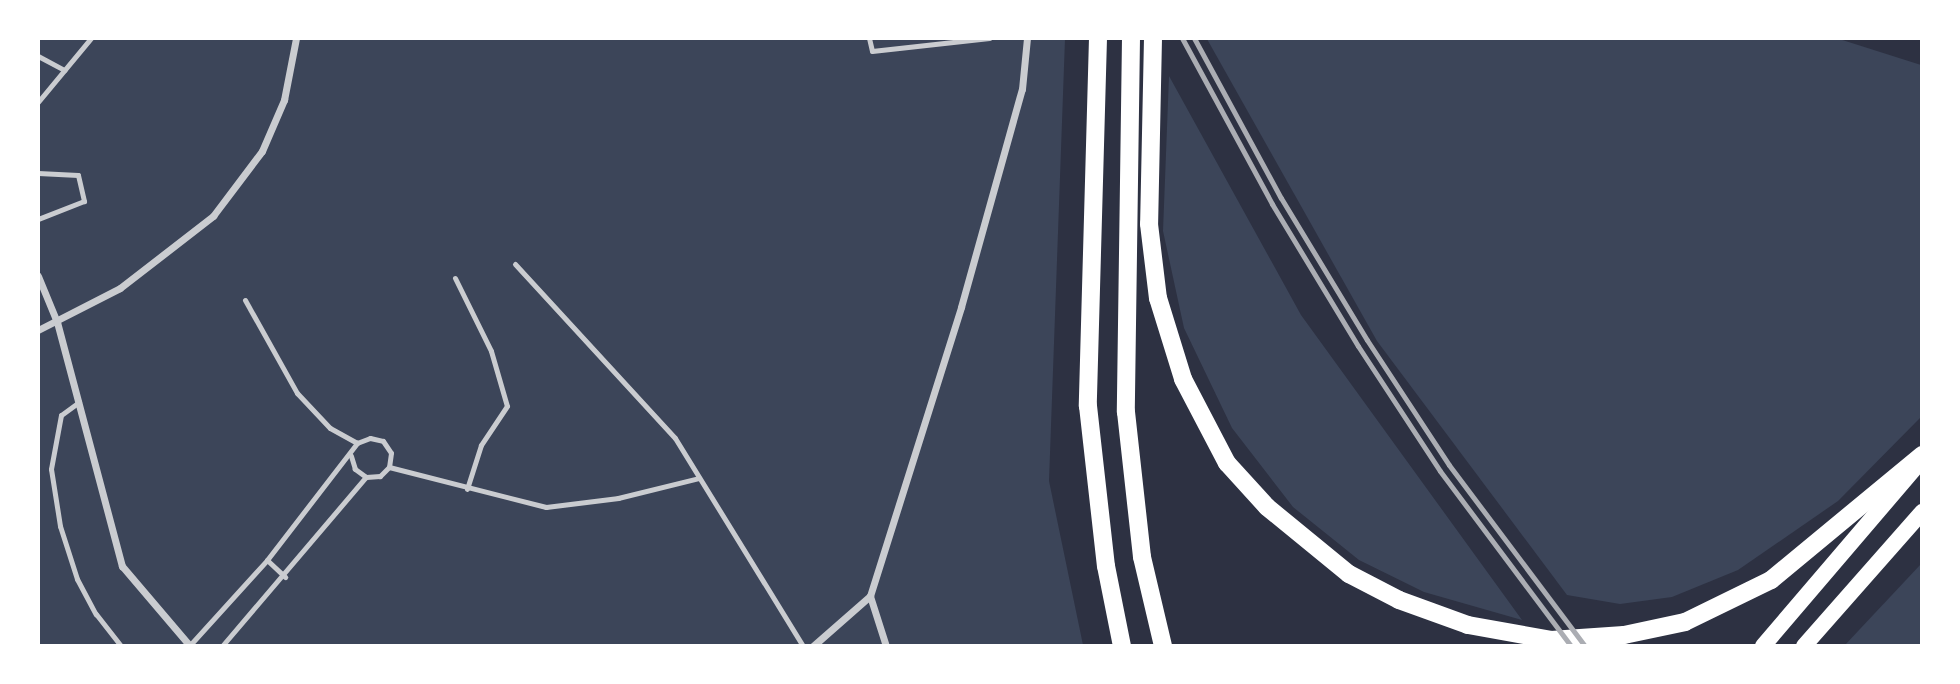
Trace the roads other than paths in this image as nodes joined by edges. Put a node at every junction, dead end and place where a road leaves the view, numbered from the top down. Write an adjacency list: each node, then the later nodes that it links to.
1 (91, 38): 10 (lane)
2 (296, 38): 18 (street)
3 (869, 38): 4 (lane)
4 (989, 38)
5 (1027, 38): 31 (street)
6 (1098, 38): 38 (highway)
7 (1130, 38): 39 (highway)
8 (1153, 38): 23 (highway)
9 (38, 55): 10 (lane)
10 (64, 70): 11 (lane)
11 (38, 102)
12 (38, 173): 13 (lane)
13 (38, 219)
14 (515, 264): 26 (lane)
15 (38, 276): 18 (street)
16 (455, 278): 27 (lane)
17 (246, 300): 21 (lane)
18 (57, 322): 19 (street); 20 (street)
19 (38, 330)
20 (79, 402): 32 (street); 33 (lane)
21 (357, 443): 22 (lane); 24 (lane)
22 (351, 456): 25 (lane); 29 (lane)
23 (1922, 458): 40 (main road)
24 (390, 467): 25 (lane); 27 (lane)
25 (366, 477): 30 (lane)
26 (699, 478): 27 (lane); 35 (lane)
27 (467, 489)
28 (1922, 512): 41 (main road)
29 (267, 561): 30 (lane); 32 (lane)
30 (285, 577): 34 (lane)
31 (870, 596): 36 (street); 37 (street)
32 (190, 645)
33 (121, 646)
34 (222, 646)
35 (803, 646)
36 (813, 646)
37 (886, 646)
38 (1122, 646)
39 (1163, 646)
40 (1763, 646)
41 (1804, 646)

